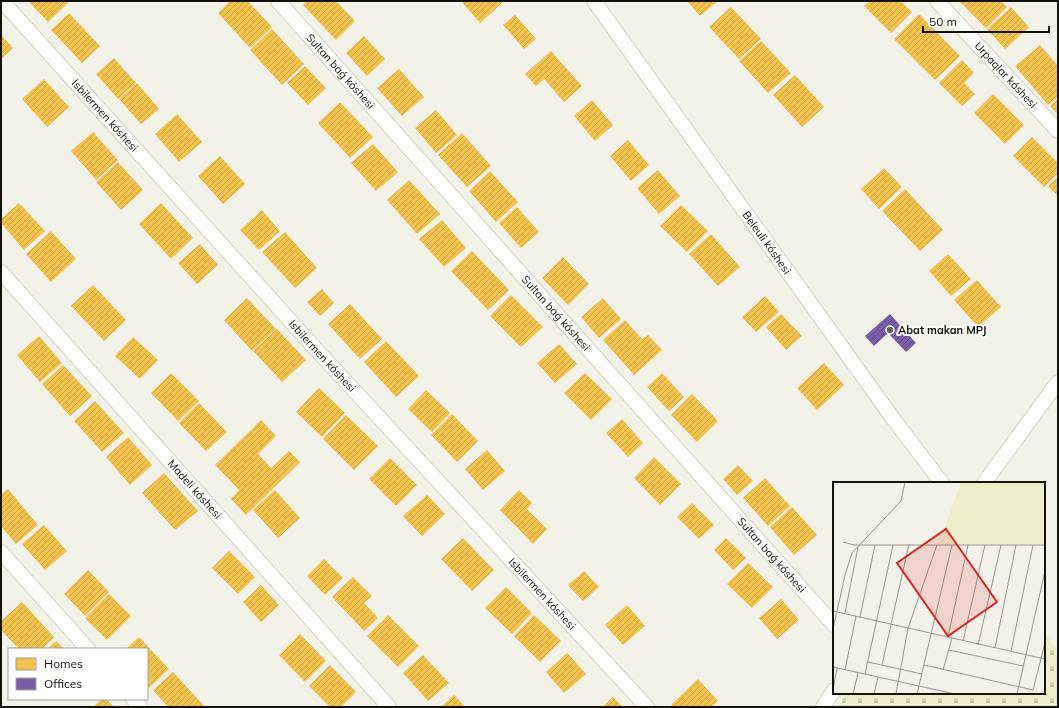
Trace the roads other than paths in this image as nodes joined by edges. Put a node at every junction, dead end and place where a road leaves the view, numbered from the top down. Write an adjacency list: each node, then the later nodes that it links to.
1 (2, 1): 15 (street, Isbilermen kóshesi)
2 (278, 1): 11 (street, Sultan baǵ kóshesi)
3 (594, 1): 8 (street, Beleuli kóshesi)
4 (937, 1): 5 (street, Urpaqlar kóshesi)
5 (1058, 131)
6 (1, 272): 14 (street, Madeli kóshesi)
7 (1058, 382): 9 (street)
8 (941, 482)
9 (985, 482)
10 (1, 552): 12 (street)
11 (833, 625)
12 (87, 648)
13 (833, 692): 16 (street)
14 (389, 707)
15 (647, 707)
16 (823, 707)

